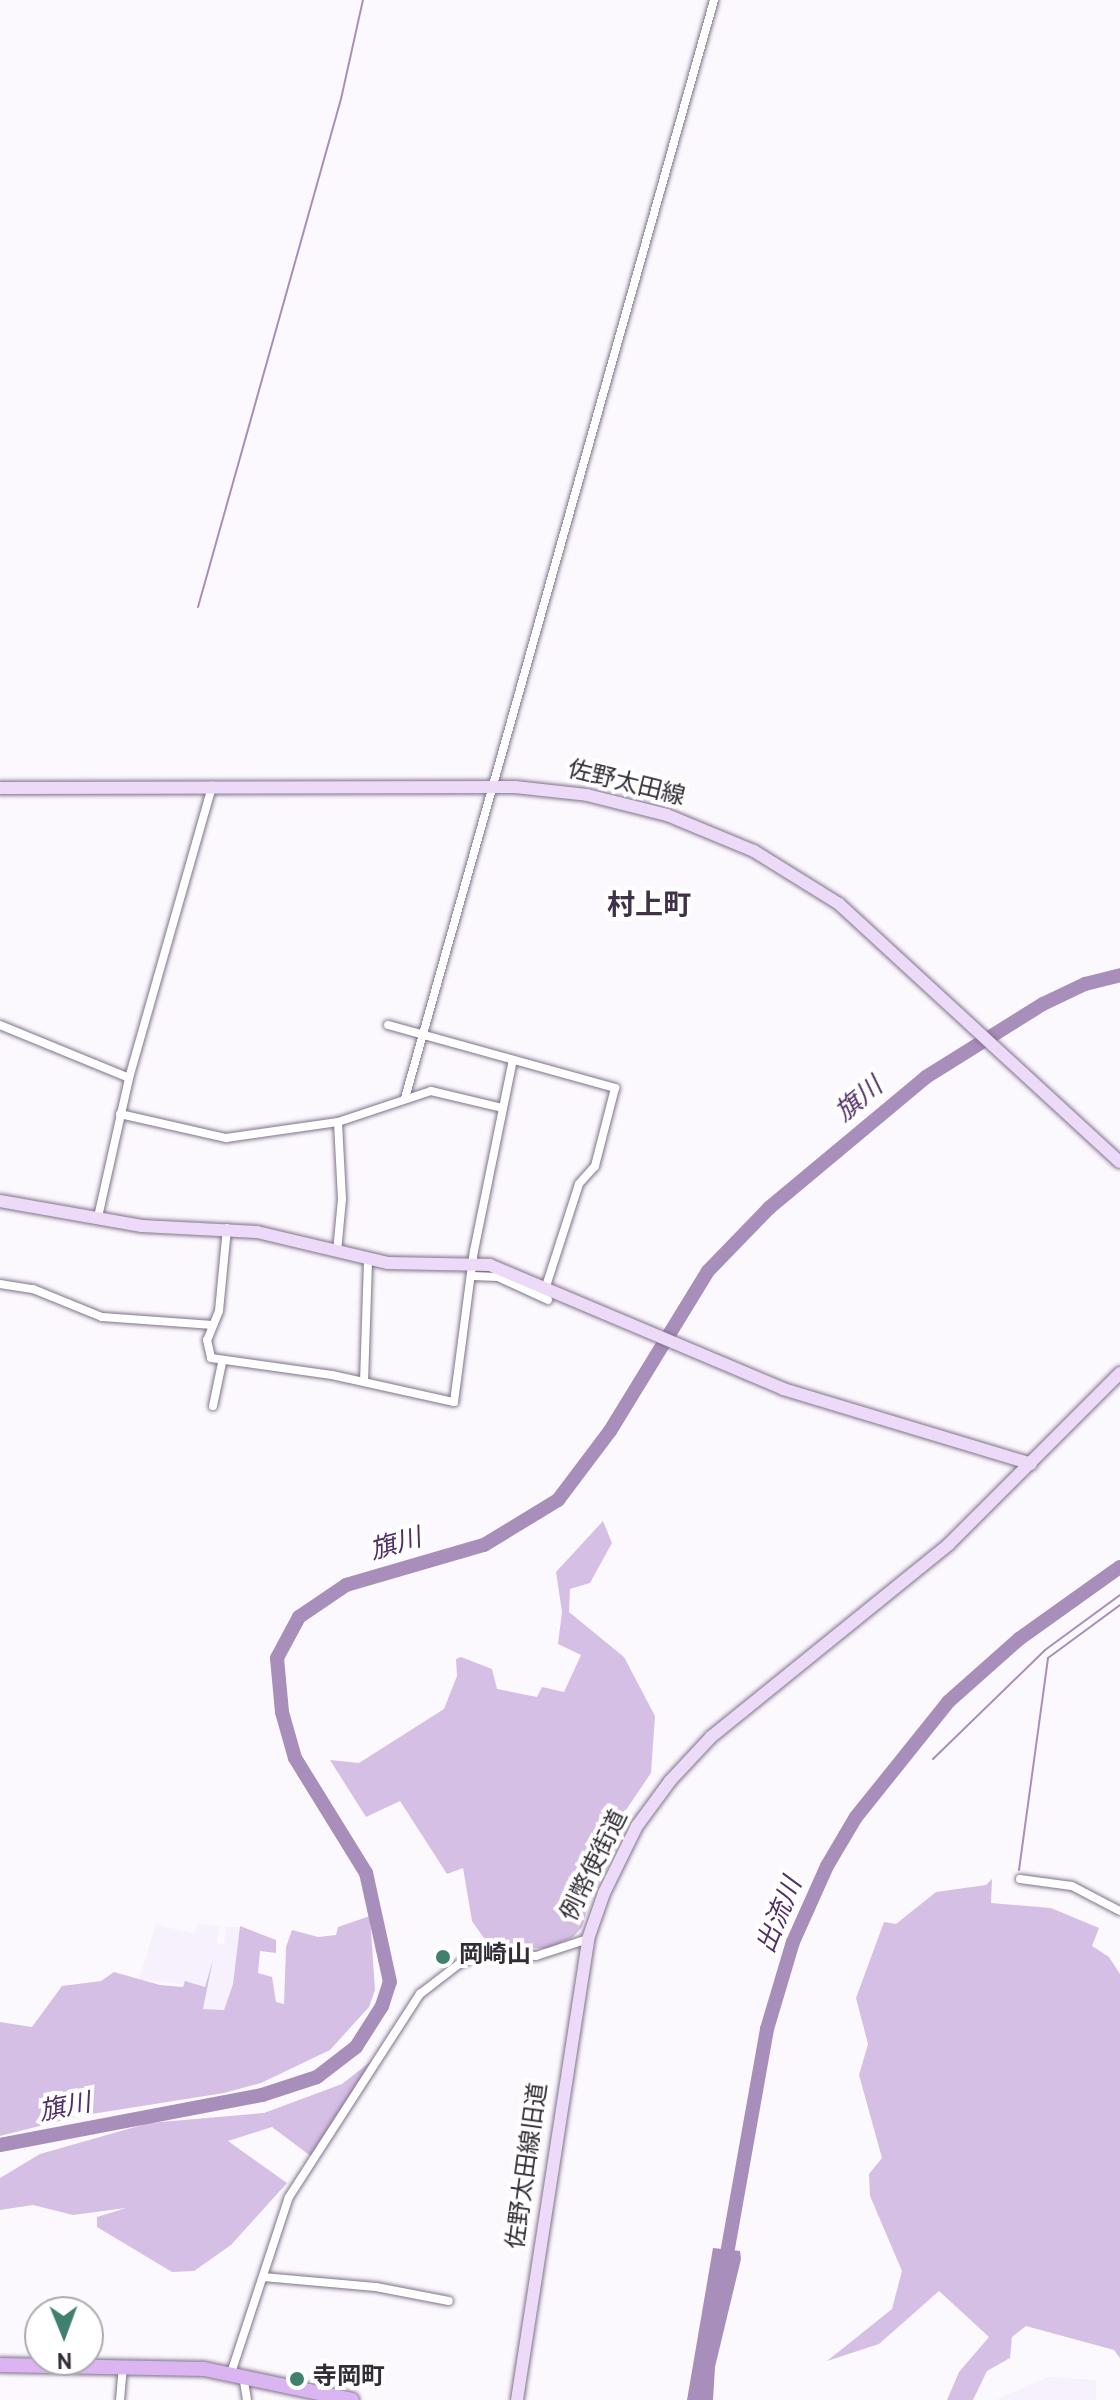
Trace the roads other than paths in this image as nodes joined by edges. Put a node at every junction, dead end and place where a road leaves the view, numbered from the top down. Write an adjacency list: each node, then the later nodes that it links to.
1 (714, 0): 3 (street)
2 (212, 786): 3 (street, 佐野太田線); 4 (street, 佐野太田線); 9 (street)
3 (493, 786): 7 (street); 14 (street, 佐野太田線)
4 (0, 788)
5 (0, 1025): 9 (street)
6 (388, 1025): 7 (street)
7 (422, 1035): 8 (street); 10 (street)
8 (513, 1060): 11 (street); 21 (street)
9 (129, 1078): 12 (street)
10 (405, 1098): 11 (street); 13 (street)
11 (503, 1108): 20 (street)
12 (120, 1114): 13 (street); 16 (street)
13 (338, 1122): 18 (street)
14 (1120, 1162)
15 (0, 1203): 16 (street)
16 (98, 1217): 17 (street)
17 (227, 1228): 18 (street); 24 (street)
18 (337, 1252): 19 (street)
19 (368, 1260): 20 (street); 27 (street)
20 (472, 1269): 23 (street); 27 (street); 29 (street)
21 (547, 1283)
22 (0, 1284): 24 (street)
23 (544, 1297)
24 (213, 1325): 25 (street)
25 (222, 1363): 27 (street); 28 (street)
26 (1120, 1373): 29 (street, 例幣使街道)
27 (364, 1382)
28 (213, 1406)
29 (1031, 1464): 32 (street, 例幣使街道)
30 (1020, 1879): 31 (street)
31 (1120, 1911)
32 (588, 1939): 33 (street, 例幣使街道); 41 (street, 佐野太田線旧道)
33 (263, 2277): 34 (street); 37 (street, 例幣使街道)
34 (449, 2301)
35 (0, 2365): 36 (main road)
36 (123, 2366): 37 (main road); 38 (street)
37 (237, 2374): 39 (street); 40 (main road)
38 (120, 2400)
39 (247, 2400)
40 (352, 2400)
41 (517, 2400)

